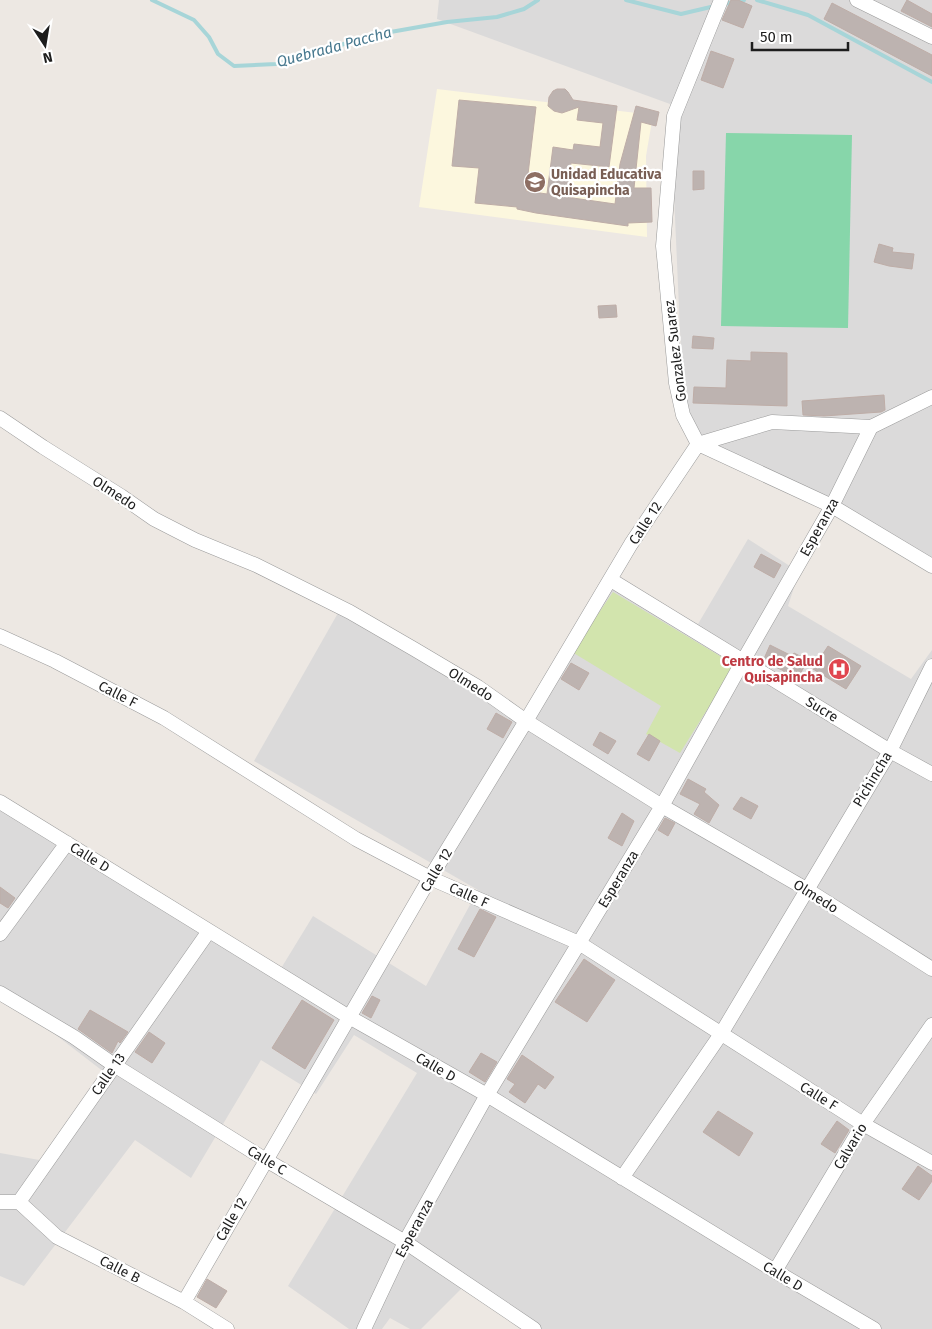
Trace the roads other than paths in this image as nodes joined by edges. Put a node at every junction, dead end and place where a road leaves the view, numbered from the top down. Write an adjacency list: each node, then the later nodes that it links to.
1 (721, 0): 7 (street, Gonzalez Suarez)
2 (857, 0): 3 (street)
3 (932, 37)
4 (932, 397): 6 (street)
5 (0, 418): 14 (street, Olmedo)
6 (871, 427): 7 (street); 8 (street, Esperanza)
7 (698, 444): 8 (street); 10 (street, Calle 12)
8 (832, 506): 9 (street); 12 (street, Esperanza)
9 (932, 566)
10 (611, 580): 12 (street, Sucre); 14 (street, Calle 12)
11 (0, 636): 20 (street, Calle F)
12 (743, 661): 15 (street, Sucre); 18 (street, Esperanza)
13 (932, 666): 15 (street, Pichincha)
14 (526, 721): 18 (street, Olmedo); 20 (street, Calle 12)
15 (890, 751): 16 (street, Sucre); 21 (street, Pichincha)
16 (932, 774)
17 (0, 802): 19 (street, Calle D)
18 (662, 806): 21 (street, Olmedo); 24 (street, Esperanza)
19 (67, 843): 22 (street, Calle D); 23 (street)
20 (430, 878): 24 (street, Calle F); 27 (street, Calle 12)
21 (806, 889): 25 (street, Olmedo); 29 (street, Pichincha)
22 (209, 931): 27 (street, Calle D); 30 (street, Calle 13)
23 (0, 934)
24 (579, 943): 29 (street, Calle F); 31 (street, Esperanza)
25 (932, 968)
26 (0, 993): 30 (street, Calle C)
27 (349, 1017): 31 (street, Calle D); 33 (street, Calle 12)
28 (932, 1026): 32 (street, Calvario)
29 (721, 1034): 32 (street, Calle F); 35 (street, Pichincha)
30 (114, 1065): 33 (street, Calle C); 37 (street, Calle 13)
31 (487, 1096): 35 (street, Calle D); 38 (street, Esperanza)
32 (863, 1124): 34 (street, Calle F); 39 (street, Calvario)
33 (266, 1160): 38 (street, Calle C); 40 (street, Calle 12)
34 (932, 1163)
35 (622, 1178): 39 (street, Calle D)
36 (0, 1202): 37 (street)
37 (18, 1202): 40 (street, Calle B)
38 (405, 1242): 42 (street, Esperanza); 43 (street, Calle C)
39 (775, 1271): 44 (street, Calle D)
40 (184, 1302): 41 (street, Calle B)
41 (227, 1329)
42 (364, 1329)
43 (534, 1329)
44 (874, 1329)

